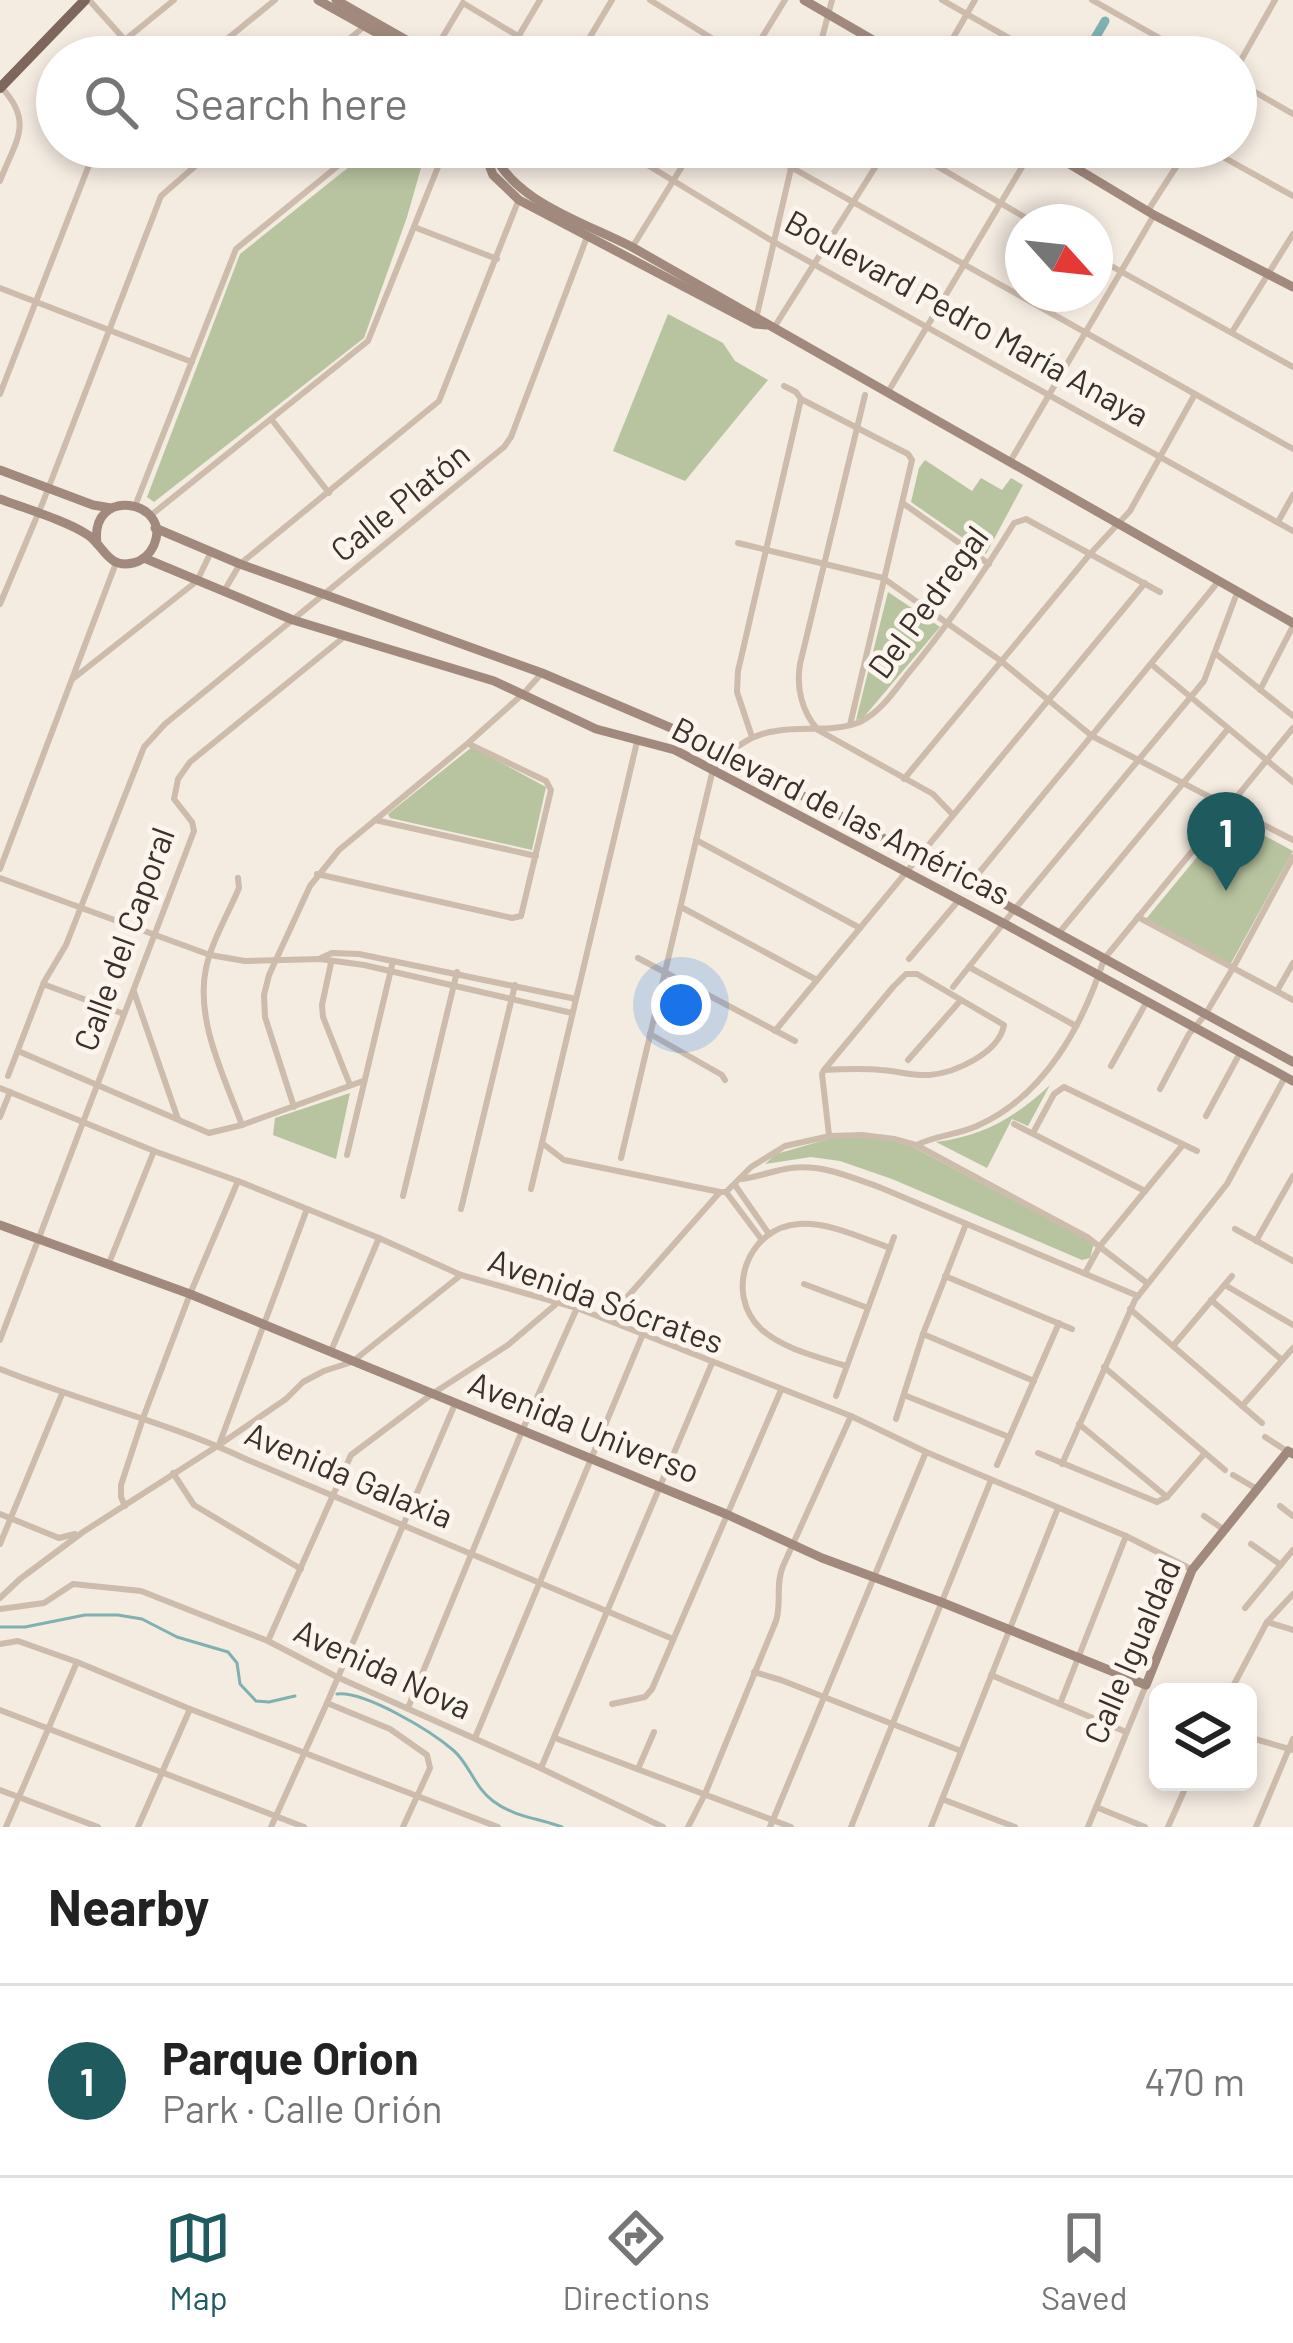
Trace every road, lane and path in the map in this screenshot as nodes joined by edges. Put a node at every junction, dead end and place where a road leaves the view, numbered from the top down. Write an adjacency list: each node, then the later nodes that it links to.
1 (84, 0): 21 (main road); 22 (street)
2 (175, 0): 23 (street)
3 (275, 0): 24 (street)
4 (318, 0): 17 (street)
5 (336, 0): 17 (street)
6 (540, 0): 30 (street)
7 (612, 0): 31 (street)
8 (650, 0): 32 (street)
9 (785, 0): 33 (street)
10 (804, 0): 18 (street)
11 (832, 0): 18 (street)
12 (942, 0): 19 (street)
13 (975, 0): 19 (street)
14 (1092, 0): 38 (street)
15 (1275, 0): 39 (street)
16 (464, 2): 28 (street); 29 (street)
17 (355, 9): 20 (street); 27 (street)
18 (828, 13): 34 (street); 35 (street)
19 (967, 13): 36 (street); 37 (street)
20 (365, 26): 25 (street); 26 (street)
21 (48, 36)
22 (121, 36)
23 (130, 36)
24 (231, 36)
25 (353, 36)
26 (383, 36)
27 (400, 36)
28 (444, 36)
29 (516, 36)
30 (519, 36)
31 (590, 36)
32 (711, 36)
33 (760, 36)
34 (822, 36)
35 (867, 36)
36 (954, 36)
37 (1006, 36)
38 (1159, 36)
39 (1255, 36)
40 (36, 48): 41 (main road)
41 (0, 84): 61 (street)
42 (1257, 93): 43 (street)
43 (1293, 114)
44 (88, 168): 81 (street)
45 (194, 168): 84 (street)
46 (333, 168): 87 (street)
47 (437, 168): 68 (street)
48 (490, 168): 62 (street)
49 (501, 168): 62 (street)
50 (653, 168): 60 (street, Boulevard Pedro María Anaya)
51 (680, 168): 60 (street)
52 (792, 168): 71 (street)
53 (795, 168): 64 (street)
54 (875, 168): 64 (street)
55 (939, 168): 65 (street)
56 (1024, 168): 65 (street)
57 (1074, 168): 67 (street)
58 (1178, 168): 67 (street)
59 (1243, 168): 63 (street)
60 (672, 179): 71 (street, Boulevard Pedro María Anaya); 72 (street)
61 (0, 181)
62 (521, 195): 69 (street); 73 (street)
63 (1293, 196)
64 (854, 202): 74 (street); 75 (street)
65 (1000, 204): 66 (street); 75 (street)
66 (1005, 207)
67 (1151, 213): 77 (street); 78 (street)
68 (414, 226): 73 (street); 96 (street)
69 (590, 230): 72 (street); 132 (street, Calle Platón)
70 (1293, 234): 78 (street)
71 (774, 242): 74 (street, Boulevard Pedro María Anaya); 82 (street)
72 (630, 252): 82 (street)
73 (496, 259): 103 (street)
74 (814, 264): 82 (street); 83 (street, Boulevard Pedro María Anaya)
75 (963, 264): 83 (street); 85 (street)
76 (1113, 267): 77 (street)
77 (1122, 272): 85 (street); 86 (street)
78 (1268, 274): 79 (street); 86 (street)
79 (1293, 287)
80 (0, 288): 81 (street)
81 (36, 302): 84 (street); 92 (street)
82 (762, 324): 90 (street)
83 (927, 326): 90 (street); 91 (street, Boulevard Pedro María Anaya)
84 (108, 330): 87 (street); 102 (street)
85 (1084, 332): 91 (street); 93 (street)
86 (1232, 332): 88 (street)
87 (192, 362): 107 (street)
88 (1293, 367)
89 (784, 386): 95 (street)
90 (888, 392): 100 (street)
91 (1050, 393): 99 (street, Boulevard Pedro María Anaya); 100 (street)
92 (0, 394)
93 (1195, 394): 98 (street); 99 (street)
94 (865, 395): 97 (street)
95 (801, 399): 97 (street); 117 (street)
96 (272, 419): 103 (street); 110 (street)
97 (857, 427): 106 (street); 123 (street)
98 (1293, 448)
99 (1160, 457): 111 (street); 112 (street, Boulevard Pedro María Anaya)
100 (1011, 460): 111 (street)
101 (0, 470): 102 (street)
102 (48, 488): 108 (street); 109 (street)
103 (329, 493): 122 (street)
104 (1293, 495): 112 (street)
105 (0, 499): 108 (street)
106 (903, 504): 124 (street); 125 (street)
107 (135, 506): 109 (street); 110 (street)
108 (40, 508): 115 (street); 133 (street)
109 (111, 508): 115 (street)
110 (150, 516): 113 (street)
111 (1119, 522): 119 (street); 127 (street)
112 (1278, 522): 114 (street, Boulevard Pedro María Anaya)
113 (155, 528): 118 (street, Boulevard de las Américas); 120 (street)
114 (1293, 531)
115 (98, 544): 121 (street)
116 (738, 544): 117 (street)
117 (766, 550): 123 (street); 154 (street)
118 (211, 552): 122 (street, Boulevard de las Américas); 126 (street)
119 (1090, 554): 124 (street, Del Pedregal); 128 (street); 139 (street)
120 (144, 559): 121 (street, Boulevard de las Américas); 126 (street, Boulevard de las Américas)
121 (116, 562): 142 (street)
122 (240, 564): 129 (street); 132 (street, Boulevard de las Américas)
123 (825, 564): 125 (street); 151 (street)
124 (989, 564): 135 (street, Del Pedregal)
125 (884, 578): 135 (street); 148 (street)
126 (197, 581): 129 (street, Boulevard de las Américas); 142 (street)
127 (1218, 582): 131 (street); 140 (street)
128 (1145, 584): 130 (street); 146 (street)
129 (224, 591): 134 (street, Boulevard de las Américas)
130 (1160, 592)
131 (1237, 593): 136 (street); 138 (street)
132 (325, 594): 134 (street, Calle Platón); 141 (street, Boulevard de las Américas)
133 (0, 604)
134 (293, 620): 137 (street, Boulevard de las Américas); 181 (street, Calle Platón)
135 (949, 624): 139 (street); 148 (street, Del Pedregal)
136 (1293, 624): 143 (street)
137 (344, 638): 144 (street, Boulevard de las Américas); 187 (street, Calle del Caporal)
138 (1215, 653): 143 (street); 145 (street)
139 (1000, 661): 146 (street); 162 (street)
140 (1151, 664): 145 (street); 153 (street)
141 (542, 673): 144 (street); 152 (street, Boulevard de las Américas)
142 (71, 680): 173 (street)
143 (1260, 690): 147 (street)
144 (524, 694): 155 (street, Boulevard de las Américas); 156 (street)
145 (1190, 697): 150 (street); 159 (street)
146 (1048, 699): 153 (street); 166 (street)
147 (1293, 716)
148 (850, 725): 151 (street, Del Pedregal)
149 (1293, 728): 160 (street)
150 (1228, 729): 160 (street); 164 (street)
151 (818, 730): 154 (street, Del Pedregal); 162 (street)
152 (682, 733): 157 (street); 158 (street, Boulevard de las Américas)
153 (1093, 736): 159 (street); 178 (street)
154 (752, 737): 158 (street, Del Pedregal)
155 (637, 742): 157 (street, Boulevard de las Américas); 210 (street)
156 (467, 744): 167 (street); 170 (street)
157 (675, 750): 161 (street, Boulevard de las Américas)
158 (727, 754): 161 (street, Del Pedregal); 171 (street, Boulevard de las Américas)
159 (1138, 759): 164 (street); 182 (street)
160 (1267, 761): 163 (street); 165 (street)
161 (713, 769): 168 (street, Del Pedregal); 174 (street, Boulevard de las Américas)
162 (904, 778): 166 (street)
163 (1293, 782)
164 (1184, 783): 165 (street); 186 (street)
165 (1229, 806): 169 (street); 183 (street)
166 (952, 815): 171 (street)
167 (375, 820): 170 (street); 175 (street)
168 (696, 840): 180 (street, Del Pedregal); 185 (street)
169 (1293, 840)
170 (536, 856): 175 (street)
171 (919, 857): 174 (street); 178 (street, Boulevard de las Américas)
172 (1293, 857): 197 (street)
173 (0, 868)
174 (907, 872): 179 (street, Boulevard de las Américas); 185 (street)
175 (317, 874): 193 (street)
176 (0, 878): 181 (street)
177 (238, 878): 188 (street)
178 (970, 885): 182 (street, Boulevard de las Américas)
179 (959, 900): 184 (street, Boulevard de las Américas); 192 (street)
180 (680, 907): 200 (street, Del Pedregal); 202 (street)
181 (80, 909): 187 (street); 203 (street)
182 (1014, 910): 184 (street); 186 (street, Boulevard de las Américas)
183 (1138, 917): 191 (street); 197 (street)
184 (1004, 923): 196 (street); 201 (street, Boulevard de las Américas)
185 (860, 928): 202 (street)
186 (1058, 934): 191 (street, Boulevard de las Américas)
187 (156, 936): 188 (street); 207 (street, Calle del Caporal)
188 (210, 955): 193 (street); 243 (street)
189 (332, 957): 193 (street); 194 (street); 198 (street); 233 (street)
190 (638, 958): 200 (street)
191 (1104, 958): 201 (street); 216 (street, Boulevard de las Américas)
192 (909, 959)
193 (276, 961): 237 (street)
194 (394, 961): 198 (street); 199 (street)
195 (1293, 962): 208 (street)
196 (969, 967): 206 (street); 217 (street)
197 (1233, 968): 208 (street); 216 (street)
198 (392, 971): 204 (street); 230 (street)
199 (457, 972): 204 (street); 205 (street)
200 (665, 972): 219 (street); 220 (street, Del Pedregal)
201 (1098, 976): 213 (street, Boulevard de las Américas); 217 (street)
202 (816, 980): 219 (street)
203 (43, 984): 215 (street); 222 (street)
204 (454, 985): 209 (street); 259 (street)
205 (515, 986): 209 (street); 210 (street)
206 (953, 987)
207 (134, 991): 215 (street, Calle del Caporal); 240 (street)
208 (1277, 992): 212 (street)
209 (512, 999): 214 (street); 261 (street)
210 (575, 999): 214 (street)
211 (961, 1000): 224 (street); 227 (street); 227 (street)
212 (1293, 1000)
213 (1146, 1003): 218 (street, Boulevard de las Américas); 226 (street)
214 (572, 1013): 246 (street)
215 (125, 1014): 232 (street, Calle del Caporal)
216 (1205, 1015): 218 (street); 225 (street, Boulevard de las Américas)
217 (1076, 1026): 247 (street)
218 (1196, 1029): 223 (street, Boulevard de las Américas); 235 (street)
219 (775, 1031): 221 (street)
220 (650, 1034): 231 (street); 252 (street, Del Pedregal)
221 (795, 1041)
222 (18, 1051): 228 (street); 232 (street)
223 (1240, 1053): 229 (street, Boulevard de las Américas); 238 (street)
224 (908, 1060)
225 (1293, 1062)
226 (1111, 1066)
227 (824, 1070): 245 (street)
228 (8, 1076)
229 (1289, 1079): 278 (street)
230 (363, 1081): 233 (street); 251 (street)
231 (725, 1081)
232 (97, 1082): 240 (street); 241 (street, Calle del Caporal)
233 (350, 1085): 237 (street)
234 (0, 1088): 236 (street, Avenida Sócrates)
235 (1160, 1089)
236 (10, 1092): 239 (street); 241 (street, Avenida Sócrates)
237 (294, 1107): 243 (street)
238 (1205, 1116)
239 (0, 1117)
240 (178, 1119): 243 (street)
241 (82, 1122): 249 (street, Avenida Sócrates); 268 (street, Calle del Caporal)
242 (1014, 1124): 244 (street)
243 (242, 1125)
244 (1033, 1133): 248 (street); 257 (street)
245 (830, 1136): 247 (street); 255 (street)
246 (542, 1143): 256 (street); 258 (street)
247 (916, 1145): 270 (street)
248 (1182, 1146): 250 (street); 257 (street)
249 (154, 1151): 254 (street, Avenida Sócrates); 273 (street)
250 (1197, 1151)
251 (347, 1155)
252 (621, 1157)
253 (1293, 1176): 269 (street)
254 (238, 1180): 260 (street, Avenida Sócrates); 281 (street)
255 (738, 1182): 258 (street); 262 (street); 265 (street)
256 (531, 1189)
257 (1144, 1191): 270 (street)
258 (723, 1192): 265 (street); 285 (street)
259 (403, 1196)
260 (307, 1209): 267 (street, Avenida Sócrates); 289 (street)
261 (460, 1209)
262 (966, 1224): 274 (street); 276 (street)
263 (0, 1225): 268 (street, Avenida Universo)
264 (1235, 1229): 269 (street)
265 (766, 1237): 271 (street); 302 (street)
266 (894, 1237): 271 (street)
267 (380, 1238): 275 (street, Avenida Sócrates); 298 (street)
268 (38, 1240): 273 (street, Avenida Universo); 295 (street, Calle del Caporal)
269 (1256, 1240): 272 (street)
270 (1100, 1246): 274 (street); 278 (street)
271 (890, 1248): 287 (street)
272 (1293, 1261)
273 (109, 1263): 281 (street, Avenida Universo)
274 (1085, 1273): 282 (street)
275 (461, 1275): 284 (street, Avenida Sócrates); 300 (street)
276 (945, 1276): 290 (street); 294 (street)
277 (1232, 1276): 280 (street)
278 (1147, 1282): 282 (street)
279 (804, 1284): 287 (street)
280 (1225, 1285): 283 (street); 291 (street)
281 (190, 1294): 289 (street, Avenida Universo); 314 (street)
282 (1138, 1296): 288 (street)
283 (1211, 1300): 296 (street); 299 (street)
284 (558, 1303): 286 (street, Avenida Sócrates); 308 (street)
285 (621, 1304)
286 (578, 1308): 293 (street, Avenida Sócrates); 318 (street)
287 (868, 1308): 302 (street)
288 (1130, 1309): 296 (street); 303 (street)
289 (262, 1323): 298 (street, Avenida Universo); 322 (street)
290 (1059, 1323): 292 (street); 305 (street)
291 (1293, 1325)
292 (1072, 1329)
293 (643, 1334): 301 (street, Avenida Sócrates); 327 (street)
294 (923, 1334): 305 (street); 309 (street)
295 (0, 1340)
296 (1173, 1346): 312 (street)
297 (1293, 1348): 299 (street)
298 (330, 1352): 300 (street, Avenida Universo)
299 (1282, 1360): 312 (street)
300 (352, 1362): 308 (street, Avenida Universo); 322 (street)
301 (712, 1363): 306 (street, Avenida Sócrates); 334 (street)
302 (847, 1366): 310 (street)
303 (1104, 1367): 317 (street); 326 (street)
304 (0, 1369): 307 (street, Avenida Galaxia)
305 (1034, 1381): 320 (street)
306 (781, 1390): 313 (street, Avenida Sócrates); 342 (street)
307 (62, 1394): 314 (street, Avenida Galaxia); 345 (street)
308 (432, 1394): 311 (street, Avenida Universo); 336 (street)
309 (904, 1395): 315 (street); 320 (street)
310 (836, 1396)
311 (454, 1404): 318 (street, Avenida Universo); 346 (street)
312 (1242, 1406): 316 (street)
313 (851, 1416): 324 (street, Avenida Sócrates); 352 (street)
314 (143, 1418): 322 (street, Avenida Galaxia); 338 (street)
315 (896, 1419)
316 (1262, 1423)
317 (1079, 1424): 328 (street); 337 (street)
318 (522, 1431): 327 (street, Avenida Universo); 354 (street)
319 (1293, 1436): 323 (street)
320 (1010, 1437): 329 (street)
321 (1265, 1437): 323 (street)
322 (219, 1445): 331 (street); 336 (street, Avenida Galaxia)
323 (1288, 1451): 335 (street, Calle Igualdad)
324 (926, 1452): 333 (street, Avenida Sócrates); 358 (street)
325 (1038, 1453): 328 (street)
326 (1205, 1453): 330 (street); 337 (street)
327 (590, 1459): 334 (street, Avenida Universo); 359 (street)
328 (1062, 1464): 337 (street)
329 (997, 1465)
330 (1225, 1469)
331 (173, 1473): 338 (street); 356 (street)
332 (1233, 1475): 335 (street)
333 (991, 1480): 340 (street, Avenida Sócrates); 362 (street)
334 (658, 1487): 342 (street, Avenida Universo); 365 (street)
335 (1257, 1489): 347 (street, Calle Igualdad)
336 (333, 1496): 346 (street, Avenida Galaxia); 356 (street)
337 (1166, 1497)
338 (125, 1506): 348 (street)
339 (1280, 1506): 344 (street)
340 (1058, 1508): 349 (street, Avenida Sócrates); 367 (street)
341 (0, 1514): 345 (street)
342 (726, 1514): 352 (street, Avenida Universo); 369 (street)
343 (1204, 1516): 347 (street)
344 (1293, 1516)
345 (11, 1519): 348 (street); 350 (street)
346 (404, 1525): 354 (street, Avenida Galaxia); 376 (street)
347 (1223, 1529): 357 (street, Calle Igualdad)
348 (83, 1532): 361 (street)
349 (1126, 1536): 357 (street, Avenida Sócrates); 372 (street)
350 (0, 1544)
351 (1251, 1544): 355 (street)
352 (792, 1545): 358 (street, Avenida Universo); 374 (street)
353 (1293, 1550): 355 (street)
354 (471, 1553): 359 (street, Avenida Galaxia); 383 (street)
355 (1281, 1565): 363 (street)
356 (301, 1569): 370 (street)
357 (1192, 1570): 378 (street, Calle Igualdad)
358 (873, 1576): 362 (street, Avenida Universo); 379 (street)
359 (539, 1581): 365 (street, Avenida Galaxia); 390 (street)
360 (1293, 1594): 366 (street)
361 (0, 1598)
362 (941, 1602): 367 (street, Avenida Universo); 386 (street)
363 (1245, 1608)
364 (0, 1609): 370 (street, Avenida Nova)
365 (608, 1610): 369 (street, Avenida Galaxia); 391 (street)
366 (1267, 1622): 368 (street); 377 (street)
367 (1010, 1630): 372 (street, Avenida Universo); 375 (street)
368 (1293, 1630)
369 (673, 1639): 381 (street)
370 (268, 1641): 376 (street, Avenida Nova)
371 (0, 1644): 373 (street)
372 (1078, 1658): 378 (street, Avenida Universo); 382 (street)
373 (77, 1662): 384 (street); 387 (street)
374 (754, 1672): 379 (street); 402 (street)
375 (992, 1676): 382 (street); 395 (street)
376 (336, 1681): 380 (street); 383 (street, Avenida Nova)
377 (1236, 1683)
378 (1146, 1685): 389 (street, Calle Igualdad)
379 (823, 1696): 386 (street); 408 (street)
380 (327, 1703): 396 (street); 403 (street)
381 (612, 1704)
382 (1060, 1704): 389 (street)
383 (408, 1708): 390 (street, Avenida Nova)
384 (190, 1709): 396 (street); 399 (street)
385 (0, 1710): 387 (street)
386 (892, 1723): 395 (street); 420 (street)
387 (49, 1728): 399 (street); 404 (street)
388 (654, 1732): 398 (street)
389 (1126, 1732): 406 (street, Calle Igualdad)
390 (475, 1738): 397 (street, Avenida Nova)
391 (555, 1738): 397 (street); 398 (street)
392 (1293, 1738): 394 (street)
393 (1257, 1740): 394 (street)
394 (1291, 1750): 425 (street)
395 (961, 1751): 405 (street)
396 (304, 1753): 403 (street); 407 (street)
397 (541, 1768): 417 (street, Avenida Nova)
398 (638, 1769): 402 (street)
399 (161, 1774): 407 (street); 412 (street)
400 (0, 1790): 404 (street)
401 (1184, 1791): 424 (street)
402 (705, 1794): 408 (street); 418 (street)
403 (417, 1795): 415 (street); 416 (street)
404 (19, 1797): 410 (street); 411 (street)
405 (942, 1799): 409 (street); 421 (street)
406 (1096, 1808): 422 (street, Calle Igualdad); 423 (street)
407 (276, 1815): 413 (street); 414 (street)
408 (771, 1823): 419 (street)
409 (1011, 1826)
410 (6, 1827)
411 (98, 1827)
412 (138, 1827)
413 (271, 1827)
414 (304, 1827)
415 (403, 1827)
416 (498, 1827)
417 (664, 1827)
418 (688, 1827)
419 (790, 1827)
420 (850, 1827)
421 (931, 1827)
422 (1088, 1827)
423 (1145, 1827)
424 (1168, 1827)
425 (1256, 1827)

